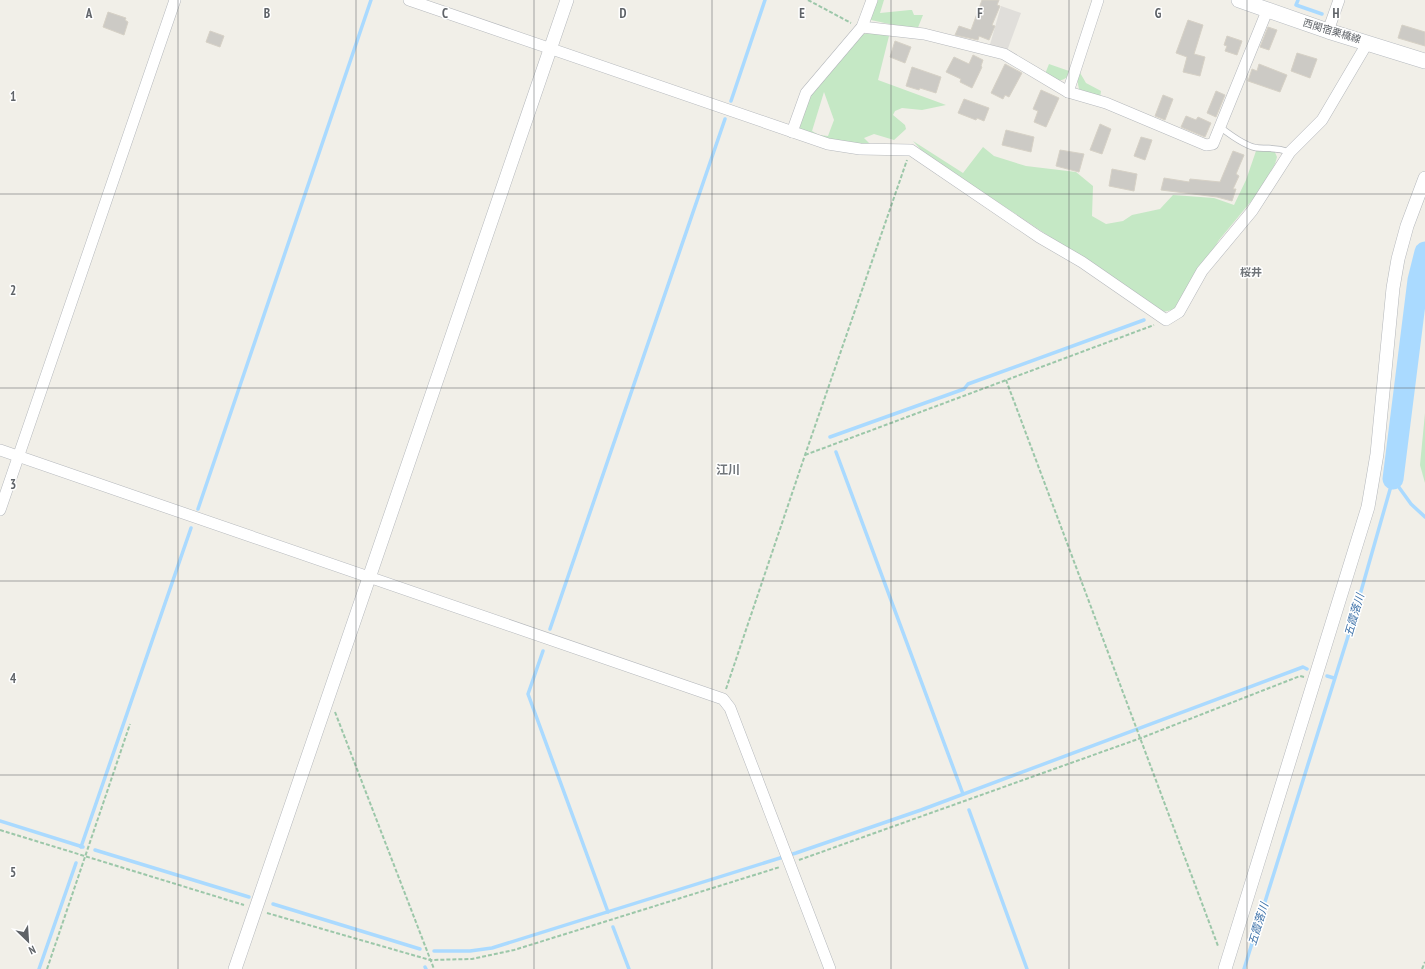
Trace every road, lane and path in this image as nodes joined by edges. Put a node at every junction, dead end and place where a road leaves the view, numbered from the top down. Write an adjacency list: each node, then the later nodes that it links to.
1 (175, 0): 25 (street)
2 (409, 0): 13 (street)
3 (567, 0): 13 (street)
4 (808, 0): 10 (path)
5 (872, 0): 10 (street)
6 (1098, 0): 15 (street)
7 (1239, 0): 9 (main road, 西関宿栗橋線)
8 (1339, 0): 11 (street)
9 (1267, 11): 11 (main road, 西関宿栗橋線); 16 (street)
10 (862, 27): 15 (street); 17 (street)
11 (1328, 31): 12 (main road, 西関宿栗橋線)
12 (1368, 42): 14 (main road, 西関宿栗橋線); 19 (street)
13 (550, 48): 17 (street); 27 (street)
14 (1425, 61)
15 (1068, 92): 16 (street)
16 (1220, 128): 19 (lane)
17 (792, 132): 18 (street)
18 (911, 150): 21 (street); 24 (path)
19 (1290, 152): 21 (street)
20 (1425, 178): 28 (street)
21 (1166, 320): 22 (path)
22 (1006, 380): 24 (path); 32 (path)
23 (0, 450): 25 (street)
24 (805, 455): 29 (path)
25 (18, 457): 26 (street); 27 (street)
26 (0, 510)
27 (369, 577): 29 (street); 30 (street)
28 (1315, 679): 32 (path); 39 (street)
29 (723, 699): 35 (street)
30 (326, 703): 36 (street); 37 (path)
31 (130, 724): 34 (path)
32 (1140, 738): 35 (path); 39 (path)
33 (0, 830): 34 (path)
34 (85, 856): 36 (path); 40 (path)
35 (787, 859): 37 (path); 43 (street)
36 (256, 909): 37 (path); 41 (street)
37 (430, 960): 42 (path)
38 (1425, 962): 44 (path)
39 (1225, 968)
40 (47, 969)
41 (235, 969)
42 (434, 969)
43 (830, 969)
44 (1422, 969)

